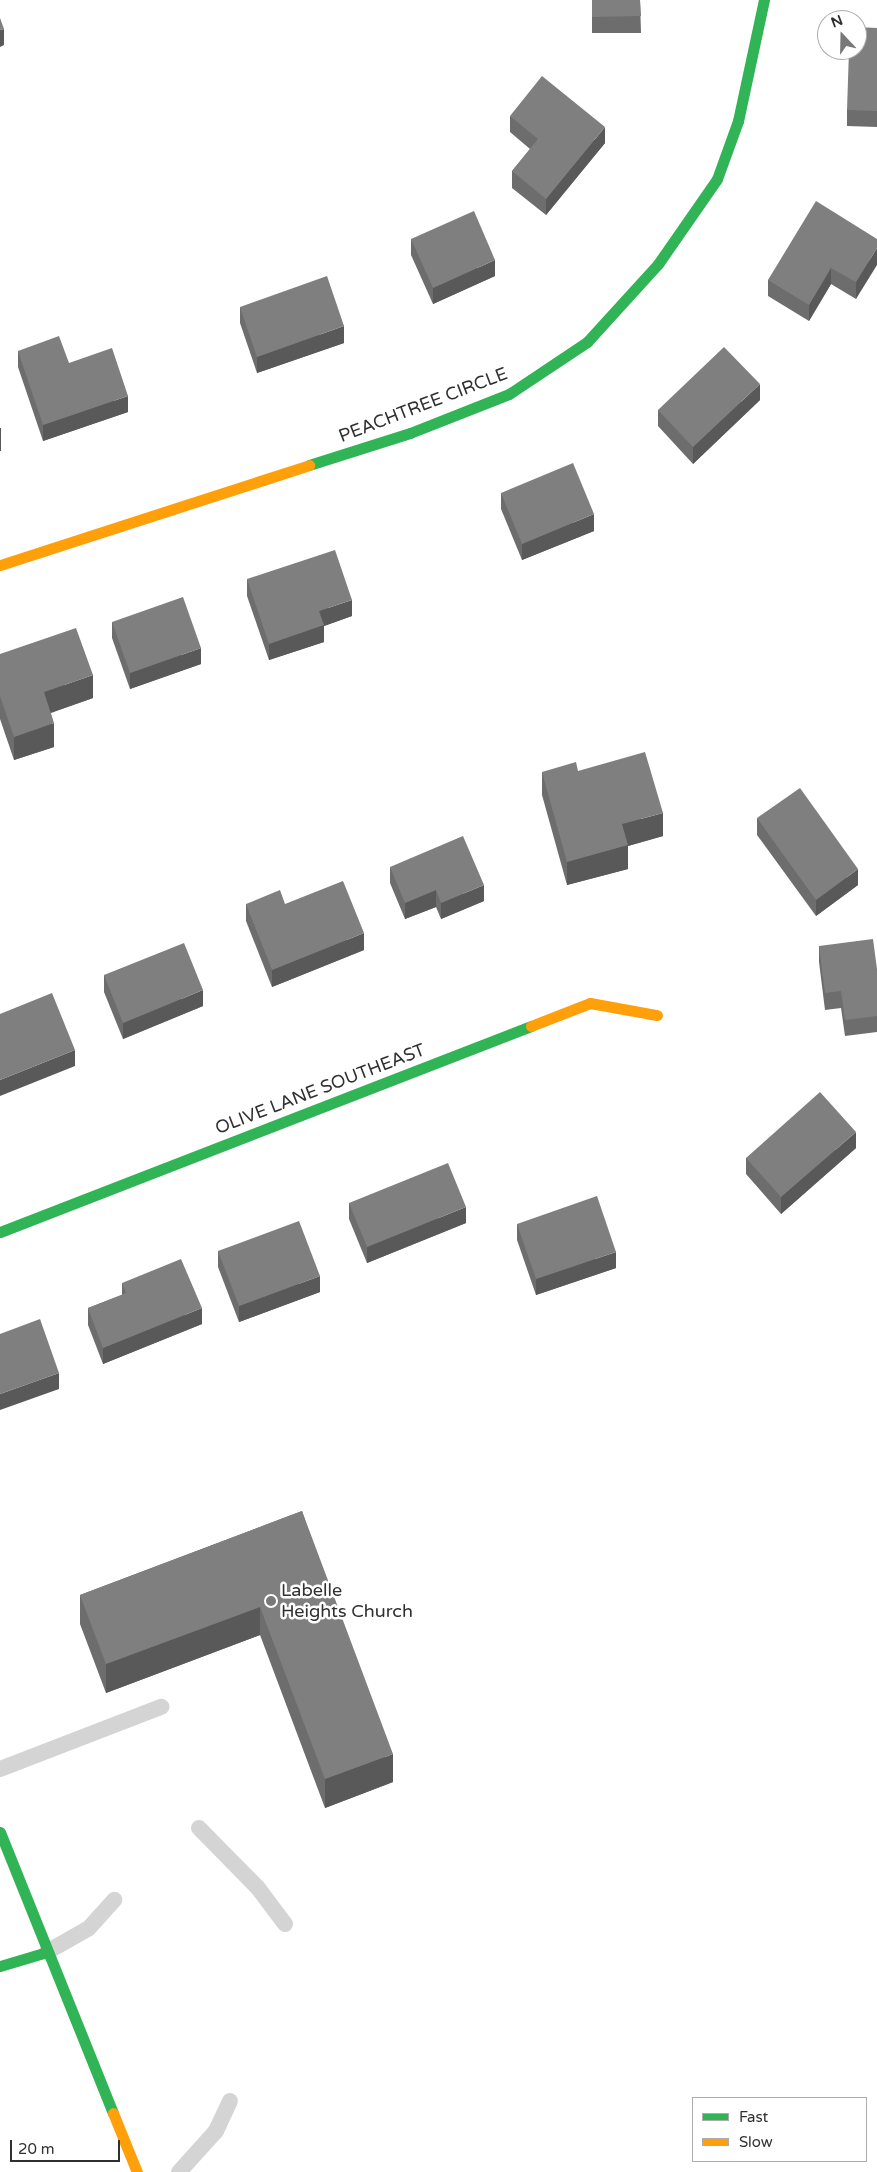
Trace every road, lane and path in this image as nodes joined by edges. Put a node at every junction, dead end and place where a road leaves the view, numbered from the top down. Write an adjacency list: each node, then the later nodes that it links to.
1 (764, 0): 2 (street, PEACHTREE CIRCLE)
2 (0, 565)
3 (656, 1014): 4 (street, OLIVE LANE SOUTHEAST)
4 (0, 1232)
5 (161, 1707): 6 (lane)
6 (0, 1769)
7 (199, 1828): 10 (lane)
8 (0, 1832): 11 (street)
9 (114, 1900): 11 (lane)
10 (285, 1924)
11 (47, 1952): 12 (street); 14 (street)
12 (0, 1966)
13 (230, 2101): 15 (lane)
14 (137, 2172)
15 (179, 2172)

